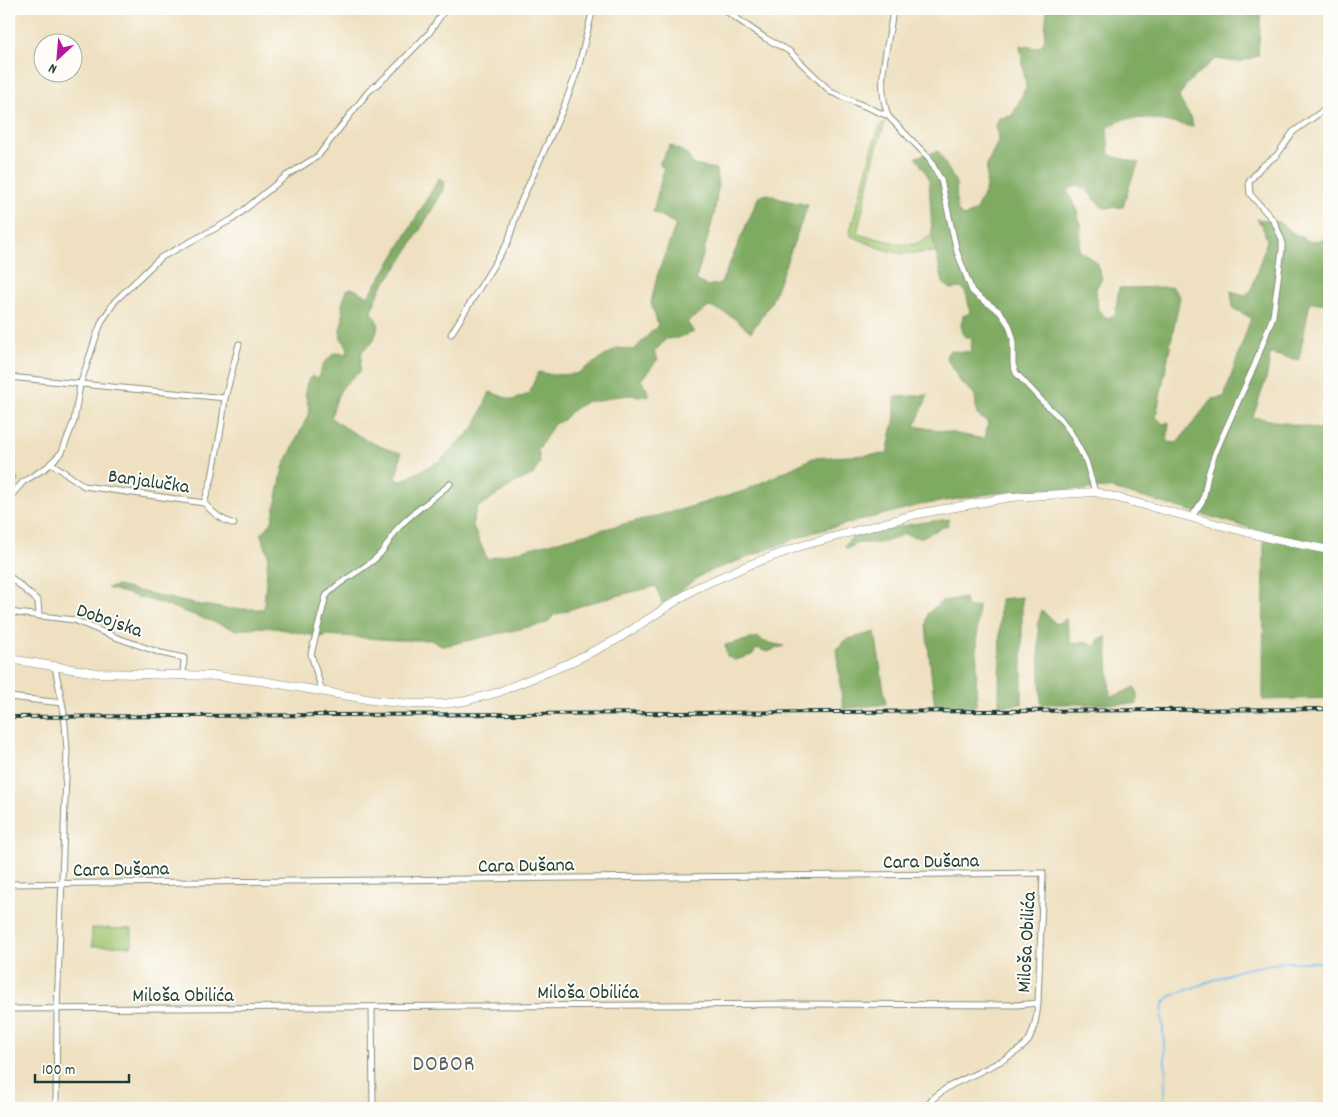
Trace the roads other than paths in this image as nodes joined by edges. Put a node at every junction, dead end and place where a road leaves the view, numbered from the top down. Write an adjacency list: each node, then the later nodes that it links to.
1 (445, 9): 10 (street)
2 (593, 9): 7 (street)
3 (723, 9): 6 (street)
4 (893, 9): 6 (street)
5 (1329, 103): 17 (street)
6 (888, 116): 14 (street)
7 (451, 334)
8 (239, 344): 11 (street, Banjalučka)
9 (9, 377): 10 (street)
10 (80, 385): 11 (street); 12 (street)
11 (225, 398): 16 (street, Banjalučka)
12 (51, 463): 15 (street); 16 (street, Banjalučka)
13 (450, 484): 26 (street)
14 (1096, 492): 17 (main road); 26 (main road)
15 (9, 498)
16 (204, 503): 18 (street)
17 (1191, 518): 19 (main road)
18 (234, 524)
19 (1329, 550)
20 (9, 576): 22 (street)
21 (9, 612): 22 (street, Dobojska)
22 (39, 616): 25 (street, Dobojska)
23 (9, 659): 24 (main road)
24 (55, 667): 25 (main road); 28 (street)
25 (183, 675): 26 (main road)
26 (322, 692)
27 (9, 698): 28 (street)
28 (62, 703): 31 (street)
29 (1044, 874): 31 (street, Cara Dušana); 32 (street, Miloša Obilića)
30 (9, 884): 31 (street, Cara Dušana)
31 (61, 884): 35 (street)
32 (1038, 1003): 33 (street, Miloša Obilića); 38 (street)
33 (372, 1008): 35 (street, Miloša Obilića); 37 (street)
34 (9, 1009): 35 (street, Miloša Obilića)
35 (57, 1010): 36 (street)
36 (56, 1108)
37 (373, 1108)
38 (923, 1108)

